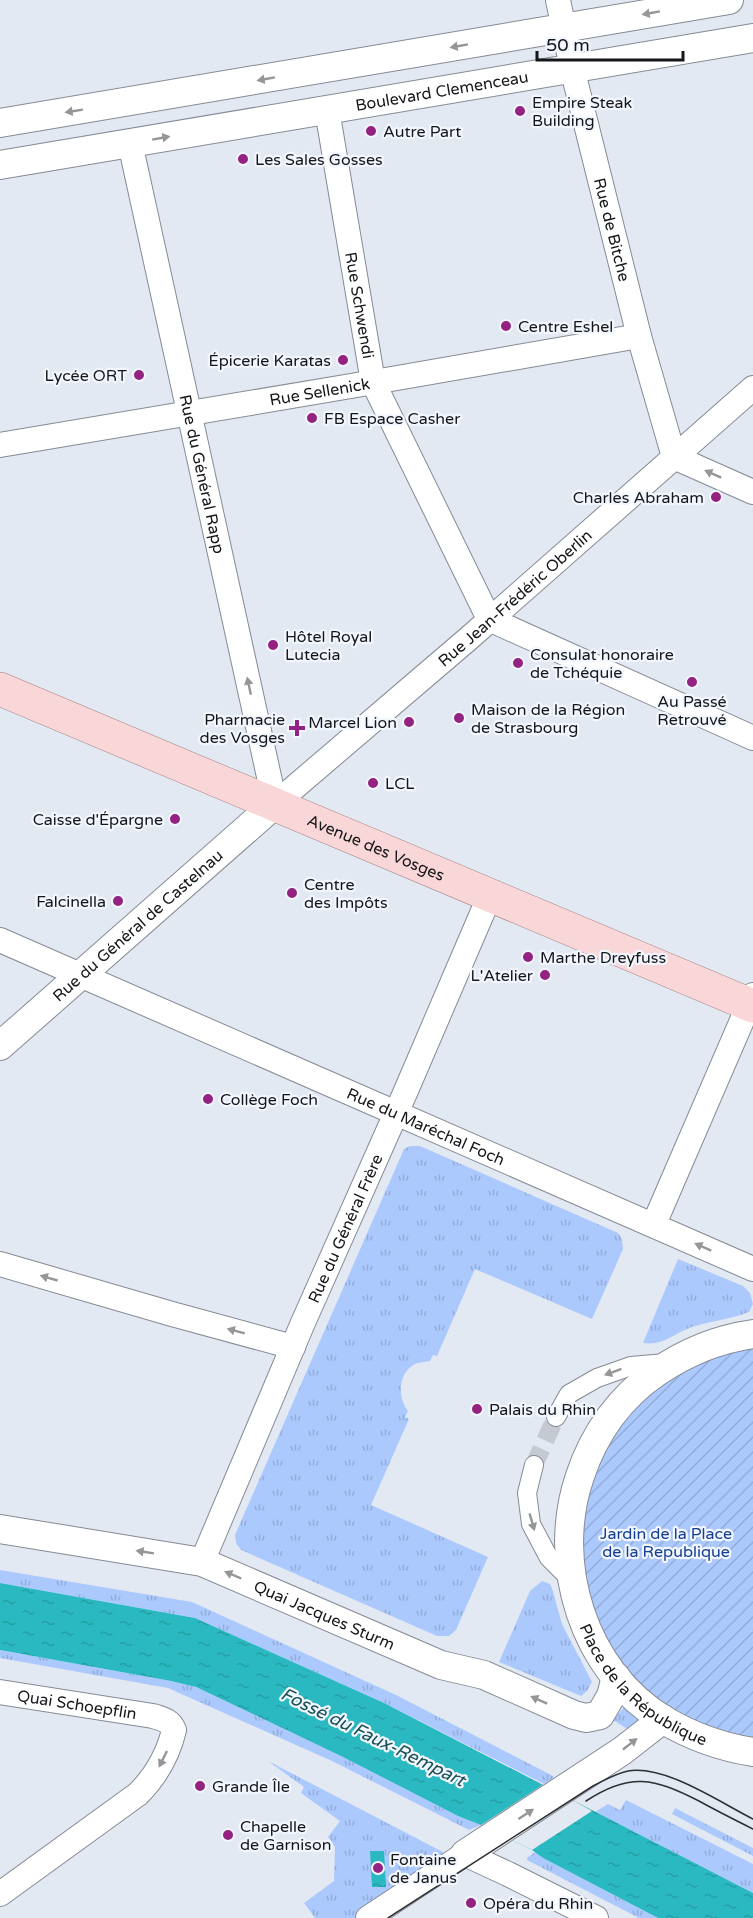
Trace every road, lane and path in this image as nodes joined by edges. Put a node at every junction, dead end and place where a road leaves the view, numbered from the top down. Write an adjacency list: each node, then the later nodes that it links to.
1 (558, 0): 3 (street, Rue de Bitche)
2 (729, 0): 3 (street, one-way to 3)
3 (564, 28): 5 (street, Rue de Bitche); 6 (street, one-way to 6)
4 (753, 38): 5 (street, Boulevard Clemenceau)
5 (572, 68): 7 (street, Boulevard Clemenceau); 11 (street, Rue de Bitche)
6 (123, 103): 8 (street, one-way to 8); 9 (street)
7 (327, 110): 9 (street, Boulevard Clemenceau, one-way to 7); 12 (street, Rue Schwendi)
8 (0, 123)
9 (130, 143): 10 (street, Boulevard Clemenceau); 14 (street, Rue du Général Rapp)
10 (0, 165)
11 (639, 336): 12 (street, Rue Sellenick); 16 (street, Rue de Bitche)
12 (373, 382): 14 (street, Rue Sellenick); 18 (street, Rue Schwendi)
13 (753, 388): 16 (street, Rue Jean-Frédéric Oberlin)
14 (190, 412): 15 (street, Rue Sellenick); 21 (street, Rue du Général Rapp, one-way to 14)
15 (0, 445)
16 (674, 457): 17 (street, one-way to 16); 18 (street, Rue Jean-Frédéric Oberlin)
17 (753, 492)
18 (489, 619): 20 (street); 21 (street, Rue Jean-Frédéric Oberlin)
19 (0, 689): 21 (main road, Avenue des Vosges)
20 (753, 738)
21 (275, 804): 22 (main road, Avenue des Vosges); 24 (street, Rue du Général de Castelnau)
22 (490, 895): 25 (main road, Avenue des Vosges); 27 (street, Rue du Général Frère)
23 (0, 940): 24 (street, Rue du Maréchal Foch)
24 (80, 975): 26 (street, Rue du Général de Castelnau); 27 (street, Rue du Maréchal Foch)
25 (752, 1002): 28 (street)
26 (0, 1046)
27 (396, 1112): 28 (street, Rue du Maréchal Foch); 32 (street, Rue du Général Frère)
28 (654, 1224): 30 (street, Rue du Maréchal Foch, one-way to 28)
29 (0, 1264): 32 (street, one-way to 29)
30 (753, 1269)
31 (753, 1334): 33 (street, Place de la République)
32 (293, 1347): 37 (street, Rue du Général Frère)
33 (670, 1362): 34 (street, Place de la République, one-way to 34); 38 (street, Place de la République)
34 (556, 1417)
35 (534, 1465): 38 (street, Place de la République, one-way to 38)
36 (0, 1529): 37 (street, Quai Jacques Sturm, one-way to 36)
37 (202, 1562): 39 (street, Quai Jacques Sturm, one-way to 37)
38 (571, 1580): 39 (street, Place de la République)
39 (615, 1677): 41 (street, Place de la République)
40 (0, 1692): 44 (street, Quai Schoepflin, one-way to 44)
41 (663, 1719): 42 (street, Place de la République); 43 (street, one-way to 41)
42 (753, 1752)
43 (474, 1848): 45 (street); 46 (street)
44 (0, 1894)
45 (368, 1918)
46 (596, 1918)

